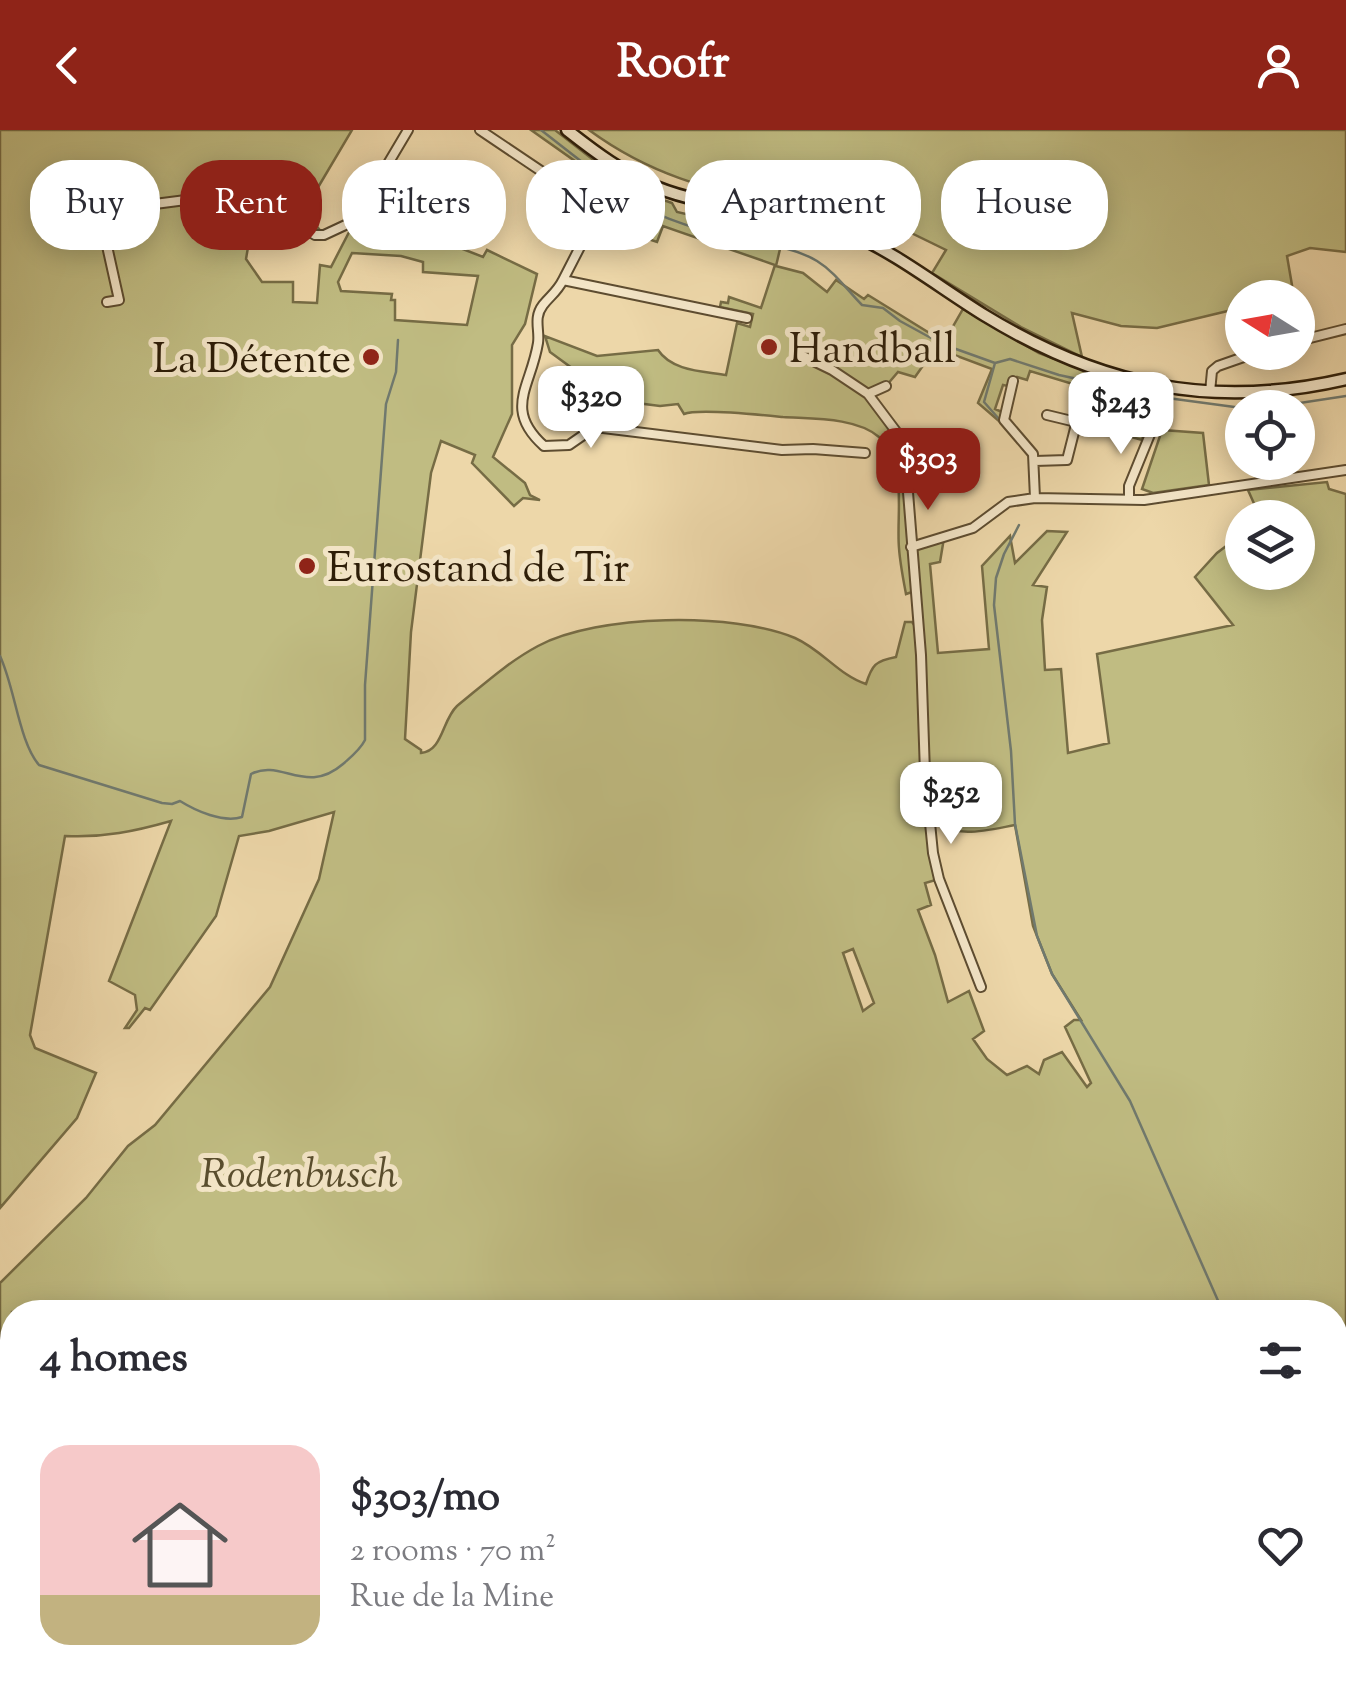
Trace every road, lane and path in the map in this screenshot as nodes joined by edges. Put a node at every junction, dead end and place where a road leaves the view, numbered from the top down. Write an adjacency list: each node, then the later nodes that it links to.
1 (408, 130): 9 (street)
2 (480, 130): 5 (street)
3 (567, 130): 4 (main road)
4 (608, 160)
5 (526, 161)
6 (665, 190): 18 (main road)
7 (578, 250): 8 (street)
8 (563, 280): 10 (street); 24 (street)
9 (107, 302)
10 (746, 318)
11 (1346, 329): 12 (street)
12 (1315, 337)
13 (797, 353): 21 (street)
14 (1225, 364): 20 (street)
15 (1346, 379): 20 (main road)
16 (1014, 381): 25 (street)
17 (886, 386): 21 (street)
18 (1156, 387): 20 (main road); 28 (street)
19 (1085, 388): 23 (street)
20 (1210, 392)
21 (868, 394): 29 (street)
22 (1047, 415): 23 (street)
23 (1076, 422): 25 (street)
24 (864, 452)
25 (1034, 462): 27 (street)
26 (1346, 470): 28 (street)
27 (1035, 498): 28 (street); 29 (street)
28 (1129, 499)
29 (911, 547): 30 (street)
30 (981, 987)

